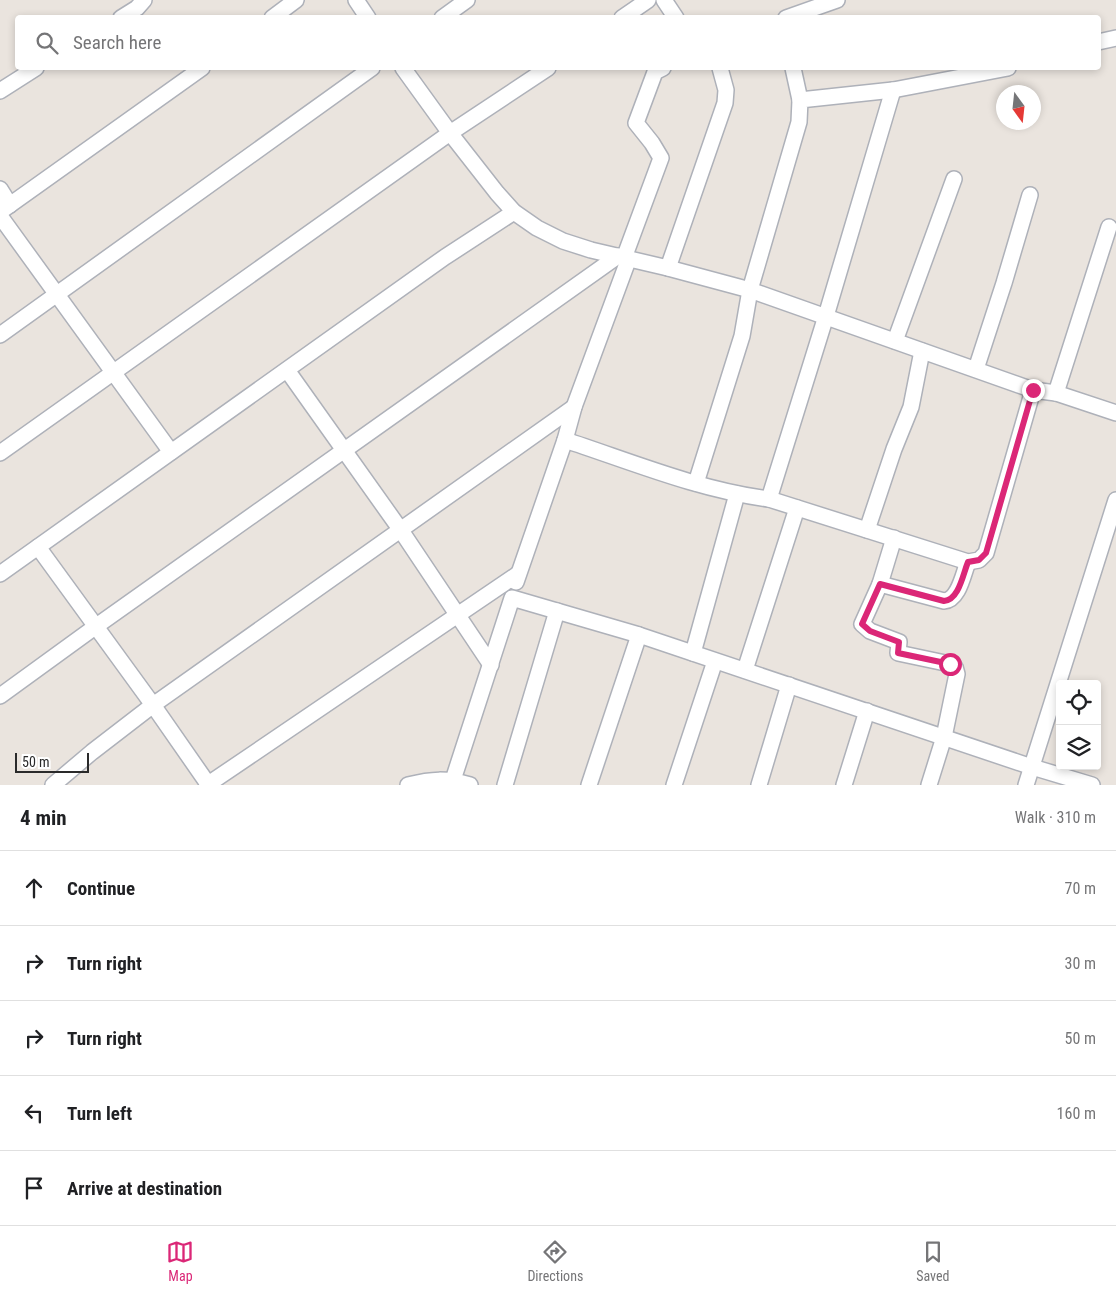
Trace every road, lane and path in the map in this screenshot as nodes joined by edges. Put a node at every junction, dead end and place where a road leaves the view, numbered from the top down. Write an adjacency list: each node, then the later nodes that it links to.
1 (144, 0): 8 (street)
2 (296, 0): 9 (street)
3 (356, 0): 10 (street)
4 (467, 0): 11 (street)
5 (648, 0): 12 (street)
6 (664, 0): 13 (street)
7 (837, 0): 14 (street)
8 (126, 15)
9 (276, 15)
10 (366, 15)
11 (446, 15)
12 (626, 15)
13 (674, 15)
14 (794, 15)
15 (1116, 38): 16 (street)
16 (1101, 41)
17 (33, 70): 26 (street)
18 (199, 70): 33 (street)
19 (369, 70): 39 (street)
20 (404, 70): 29 (street)
21 (545, 70): 29 (street)
22 (659, 70): 36 (street)
23 (721, 70): 37 (street)
24 (793, 70): 28 (street)
25 (998, 70): 27 (street)
26 (0, 90)
27 (893, 90): 28 (street); 40 (street)
28 (800, 100): 38 (street)
29 (450, 133): 34 (street); 46 (street)
30 (954, 179): 42 (street)
31 (0, 189): 33 (street)
32 (1030, 195): 44 (street)
33 (3, 211): 39 (street)
34 (514, 212): 36 (street); 45 (street)
35 (1109, 227): 48 (street)
36 (624, 257): 37 (street); 49 (street); 52 (street)
37 (668, 268): 38 (street)
38 (750, 290): 40 (street); 55 (street)
39 (56, 295): 41 (street); 46 (street)
40 (826, 316): 42 (street); 57 (street)
41 (0, 335)
42 (895, 341): 43 (street)
43 (922, 351): 44 (street); 61 (street)
44 (976, 369): 47 (street)
45 (287, 370): 52 (street); 53 (street)
46 (113, 372): 53 (street); 54 (street)
47 (1033, 390): 48 (street); 64 (street)
48 (1056, 393): 50 (street)
49 (574, 407): 51 (street); 60 (street)
50 (1116, 413)
51 (565, 440): 55 (street); 66 (street)
52 (345, 450): 60 (street); 71 (street)
53 (171, 452): 63 (street)
54 (0, 453)
55 (696, 483): 56 (street)
56 (737, 494): 57 (street); 73 (street)
57 (769, 498): 59 (street)
58 (1116, 500): 82 (street)
59 (797, 508): 61 (street); 76 (street)
60 (400, 529): 70 (street); 79 (street)
61 (867, 530): 62 (street)
62 (894, 538): 64 (street); 67 (street)
63 (38, 547): 65 (street); 71 (street)
64 (968, 562): 67 (street)
65 (0, 574)
66 (518, 574): 68 (street); 70 (street)
67 (880, 584): 81 (street)
68 (512, 598): 69 (street); 75 (street)
69 (557, 611): 72 (street); 88 (street)
70 (457, 614): 75 (street); 85 (street)
71 (95, 627): 78 (street); 79 (street)
72 (640, 635): 73 (street); 89 (street)
73 (693, 653): 74 (street)
74 (715, 661): 76 (street); 90 (street)
75 (491, 665): 83 (street)
76 (744, 670): 77 (street)
77 (789, 684): 80 (street); 91 (street)
78 (0, 696)
79 (153, 705): 84 (street); 85 (street)
80 (867, 711): 81 (street); 92 (street)
81 (944, 737): 82 (street); 93 (street)
82 (1032, 767): 94 (street); 95 (street)
83 (453, 780): 86 (street); 87 (street)
84 (52, 785)
85 (207, 785)
86 (408, 785)
87 (470, 785)
88 (505, 785)
89 (589, 785)
90 (674, 785)
91 (759, 785)
92 (844, 785)
93 (929, 785)
94 (1026, 785)
95 (1092, 785)

